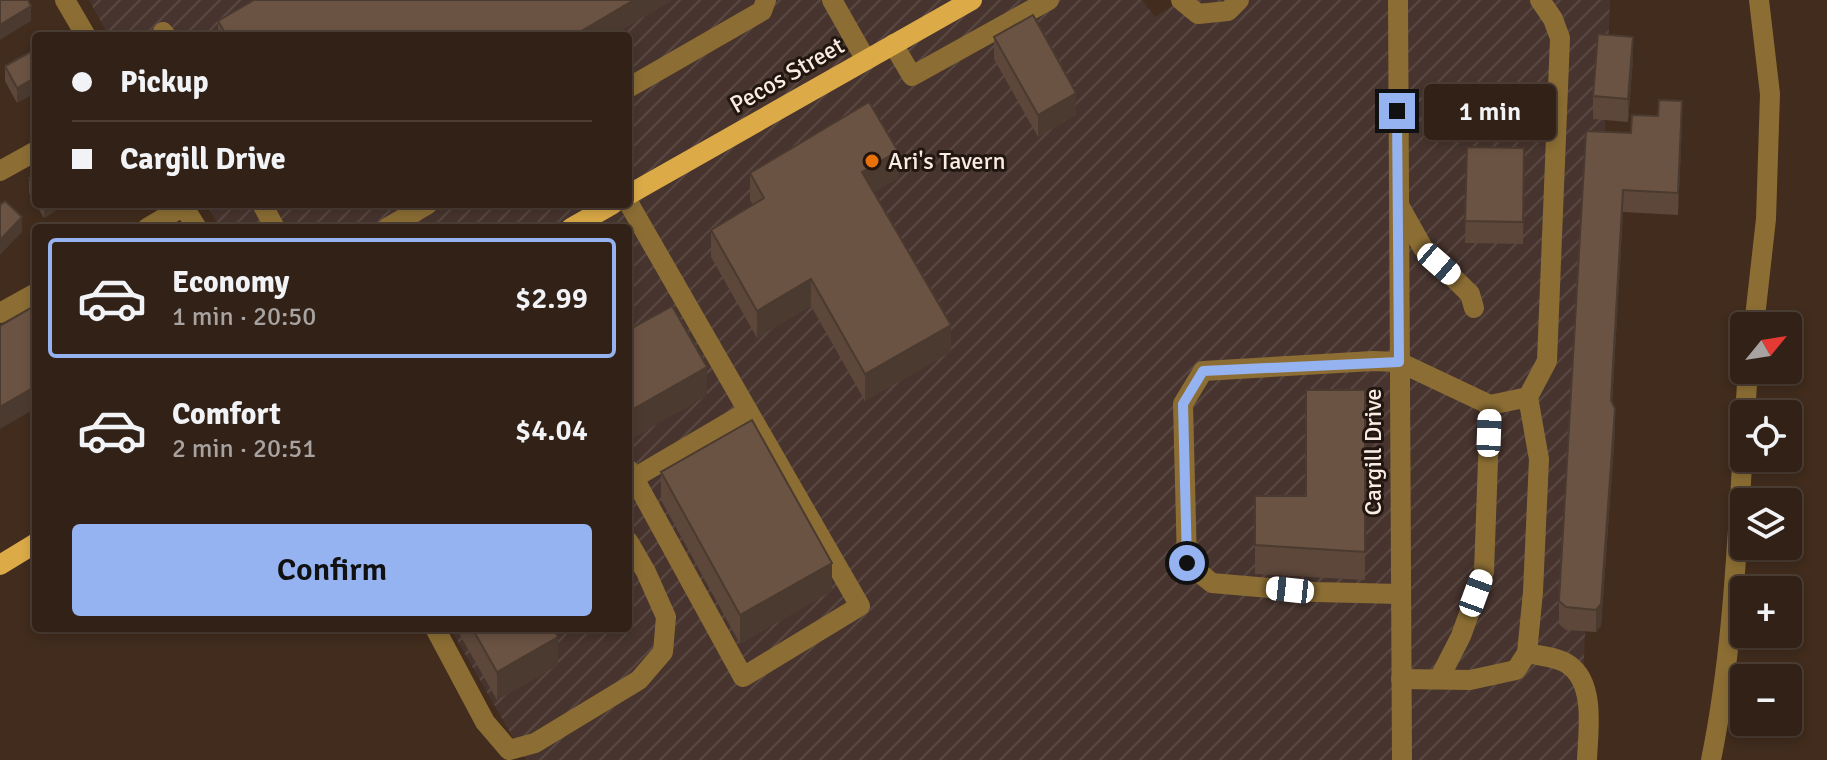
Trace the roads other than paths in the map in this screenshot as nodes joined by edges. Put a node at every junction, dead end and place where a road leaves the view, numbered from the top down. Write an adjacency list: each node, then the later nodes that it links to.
1 (65, 0): 11 (street)
2 (766, 0): 14 (street)
3 (832, 0): 13 (street)
4 (972, 0): 12 (main road, Pecos Street)
5 (1049, 0): 12 (street)
6 (1181, 0): 7 (street)
7 (1239, 0)
8 (1398, 0): 18 (street, Cargill Drive)
9 (1540, 0): 31 (street)
10 (1759, 0): 28 (street)
11 (84, 32)
12 (893, 44): 13 (main road, Pecos Street)
13 (866, 60): 17 (main road, Pecos Street)
14 (632, 86)
15 (32, 153): 16 (street)
16 (0, 171)
17 (632, 193)
18 (1398, 203): 27 (street); 30 (street, Cargill Drive)
19 (178, 208): 23 (street)
20 (421, 208): 24 (street)
21 (606, 208): 25 (main road)
22 (631, 208): 33 (street)
23 (153, 224)
24 (394, 224)
25 (578, 224)
26 (32, 301): 29 (street)
27 (1474, 308)
28 (1756, 312)
29 (0, 313)
30 (1399, 362): 32 (street); 40 (street, Cargill Drive); 40 (street)
31 (1528, 397): 32 (street); 42 (street)
32 (1490, 405): 44 (street)
33 (748, 411): 34 (street); 36 (street)
34 (632, 472)
35 (1742, 472): 47 (street)
36 (632, 475)
37 (32, 545): 39 (main road)
38 (632, 548): 41 (street)
39 (0, 565)
40 (1400, 594): 43 (street, Cargill Drive)
41 (437, 632)
42 (1527, 653): 44 (street); 46 (street)
43 (1401, 679): 44 (street); 45 (street, Cargill Drive)
44 (1439, 679)
45 (1402, 760)
46 (1587, 760)
47 (1711, 760)

